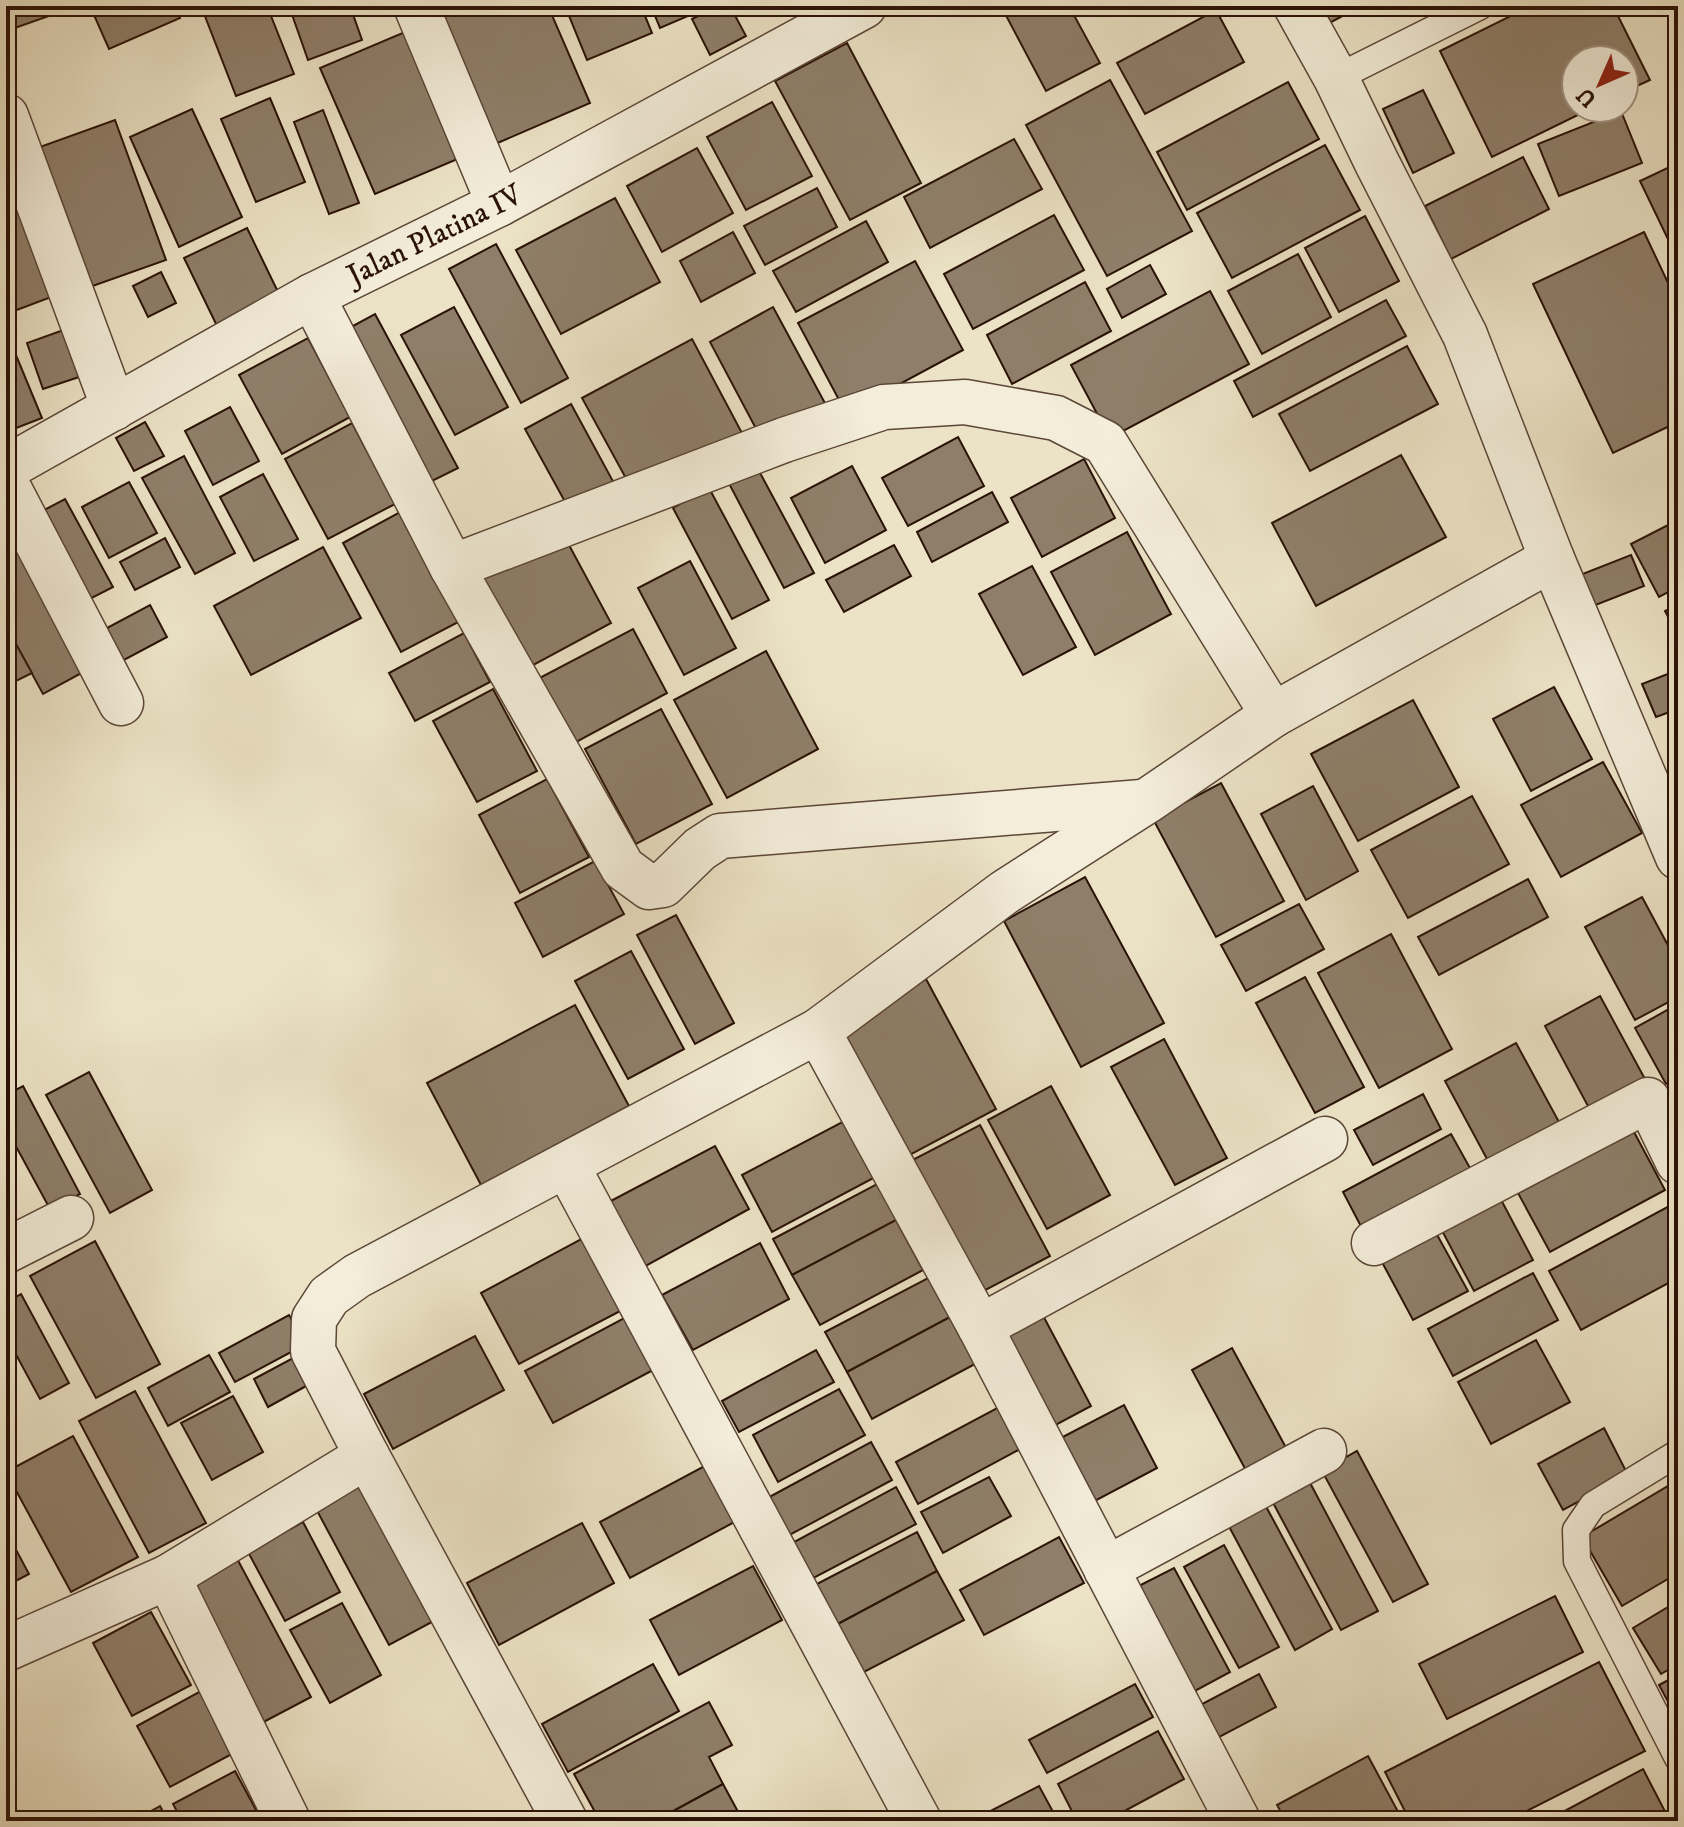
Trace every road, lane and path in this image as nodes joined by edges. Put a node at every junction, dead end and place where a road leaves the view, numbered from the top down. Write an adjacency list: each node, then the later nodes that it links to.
1 (416, 6): 7 (street)
2 (1296, 6): 5 (street)
3 (1480, 6): 5 (lane)
4 (860, 7): 7 (street, Jalan Platina IV)
5 (1336, 78): 12 (street)
6 (6, 116): 9 (street)
7 (499, 204): 8 (street, Jalan Platina IV)
8 (312, 296): 9 (street, Jalan Platina IV); 13 (street)
9 (114, 408): 10 (street, Jalan Platina IV)
10 (6, 468)
11 (6, 483): 14 (street)
12 (1552, 559): 15 (street); 17 (street)
13 (452, 567): 15 (street); 16 (street)
14 (121, 703)
15 (1273, 715): 16 (street)
16 (1147, 801): 18 (street)
17 (1678, 857)
18 (818, 1031): 21 (street); 25 (street)
19 (1325, 1139): 25 (street)
20 (1678, 1162): 23 (street)
21 (567, 1166): 28 (street); 35 (street)
22 (71, 1218): 24 (street)
23 (1374, 1243)
24 (6, 1251)
25 (980, 1327): 29 (street)
26 (1324, 1451): 29 (street)
27 (1678, 1453): 32 (lane)
28 (367, 1456): 30 (street); 34 (street)
29 (1106, 1569): 36 (street)
30 (168, 1577): 31 (street); 33 (street)
31 (6, 1649)
32 (1678, 1758)
33 (288, 1821)
34 (565, 1821)
35 (919, 1821)
36 (1238, 1821)

